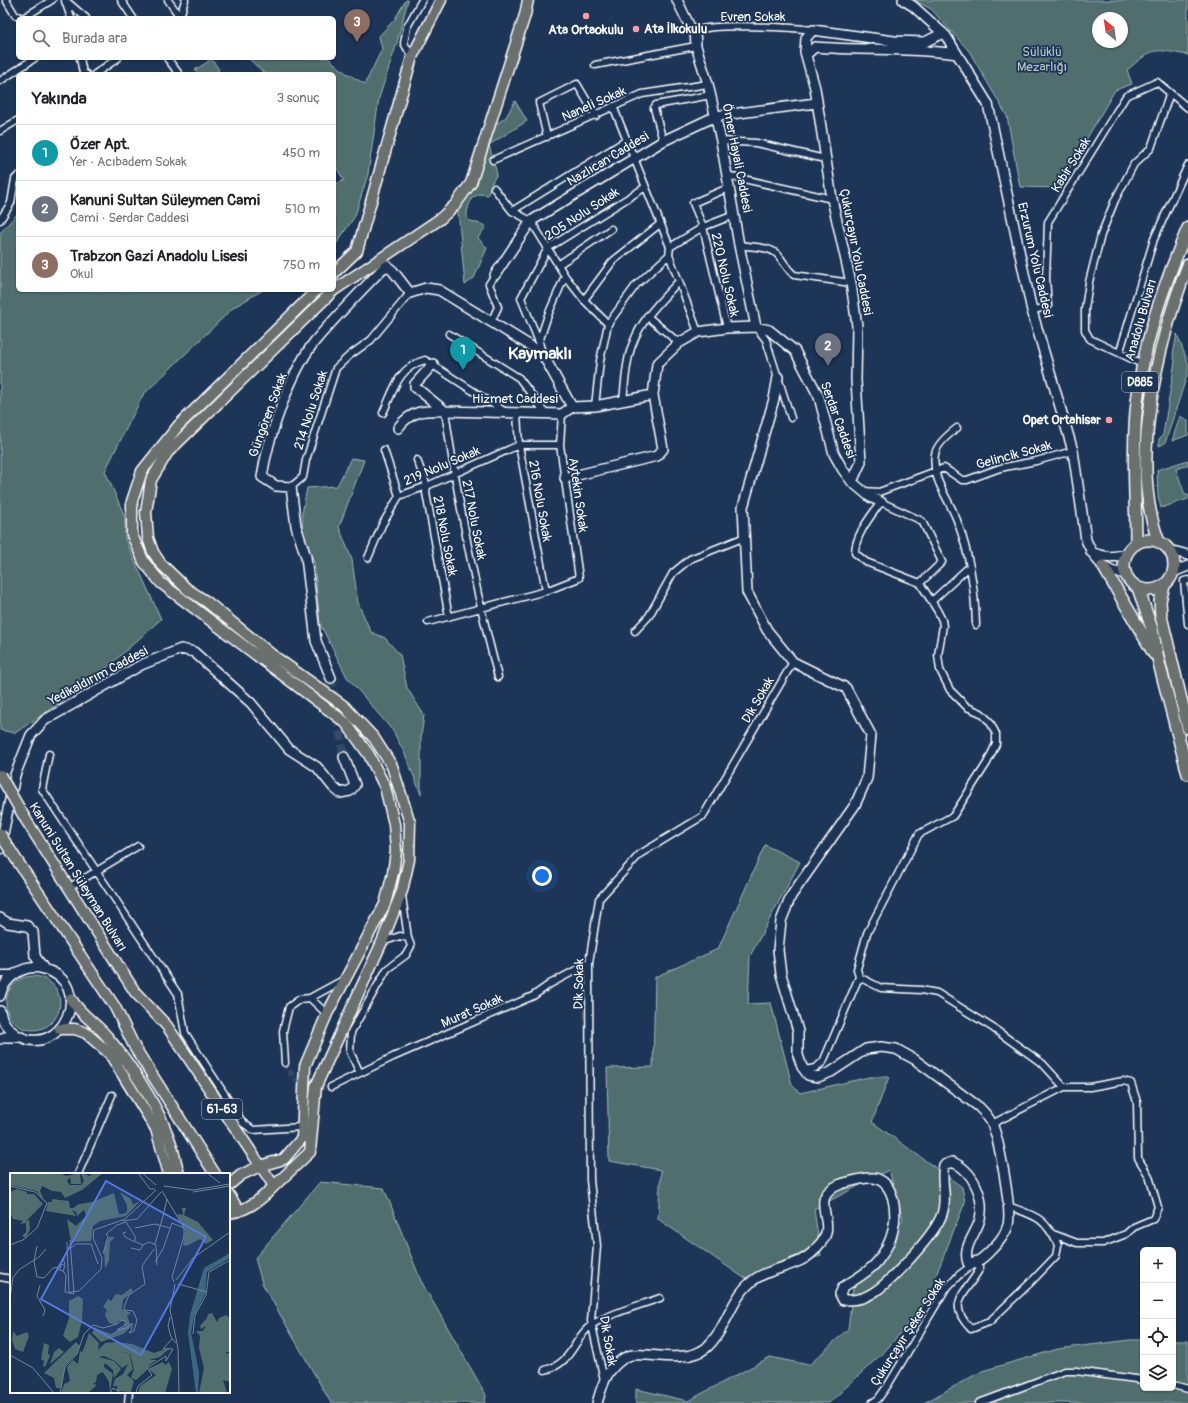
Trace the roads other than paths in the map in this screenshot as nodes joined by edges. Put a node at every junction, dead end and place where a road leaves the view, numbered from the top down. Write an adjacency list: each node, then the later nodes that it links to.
1 (6, 0): 12 (street)
2 (52, 0): 13 (street)
3 (65, 0): 14 (street); 15 (street)
4 (121, 0): 16 (street)
5 (168, 0): 17 (street)
6 (185, 0): 18 (street)
7 (422, 0): 27 (street)
8 (441, 0): 27 (main road)
9 (528, 0): 82 (main road)
10 (677, 0): 19 (street, Ömer Hayali Caddesi)
11 (903, 0): 21 (street, Erzurum Yolu Caddesi)
12 (16, 16)
13 (26, 16)
14 (70, 16)
15 (84, 16)
16 (132, 16)
17 (178, 16)
18 (179, 16)
19 (693, 30): 20 (street, Evren Sokak); 23 (street, Ömer Hayali Caddesi)
20 (813, 30): 22 (street); 26 (street, Çukurçayır Yolu Caddesi)
21 (943, 33): 22 (street); 25 (street, Erzurum Yolu Caddesi)
22 (890, 40): 24 (street)
23 (696, 46): 32 (street); 37 (street, Ömer Hayali Caddesi)
24 (887, 50): 25 (street); 26 (street)
25 (957, 54): 87 (street, Erzurum Yolu Caddesi)
26 (806, 55): 40 (street, Çukurçayır Yolu Caddesi)
27 (412, 57): 77 (main road)
28 (32, 60): 36 (street)
29 (80, 60): 33 (street)
30 (114, 60): 34 (street)
31 (169, 60): 35 (street)
32 (595, 65)
33 (83, 72)
34 (98, 72)
35 (178, 72)
36 (0, 81)
37 (708, 84): 39 (street, Ömer Hayali Caddesi); 41 (street, Naneli Sokak)
38 (1170, 93): 42 (street, Kabir Sokak); 87 (street, Kabir Sokak); 97 (street)
39 (711, 94): 44 (street, Ömer Hayali Caddesi); 49 (street)
40 (816, 103): 44 (street, Nazlıcan Caddesi); 52 (street, Çukurçayır Yolu Caddesi)
41 (612, 106): 43 (street, Naneli Sokak); 48 (street)
42 (1188, 108)
43 (596, 116): 47 (street, Naneli Sokak); 47 (street)
44 (716, 116): 49 (street, Nazlıcan Caddesi); 50 (street, Ömer Hayali Caddesi)
45 (16, 121): 46 (street)
46 (0, 132)
47 (547, 137): 53 (street, Naneli Sokak)
48 (626, 141): 51 (street); 62 (street)
49 (663, 141): 51 (street, Nazlıcan Caddesi)
50 (722, 142): 52 (street); 55 (street, Ömer Hayali Caddesi)
51 (633, 158): 58 (street); 66 (street, Nazlıcan Caddesi)
52 (825, 159): 60 (street, Çukurçayır Yolu Caddesi)
53 (494, 160)
54 (1188, 165): 97 (street)
55 (726, 175): 59 (street, Ömer Hayali Caddesi); 60 (street)
56 (16, 178): 63 (street)
57 (494, 188): 62 (street)
58 (644, 188): 67 (street); 73 (street, 205 Nolu Sokak)
59 (728, 188): 64 (street, Ömer Hayali Caddesi); 68 (street, 220 Nolu Sokak)
60 (832, 199): 81 (street, Çukurçayır Yolu Caddesi)
61 (0, 206): 63 (street)
62 (512, 211): 66 (street)
63 (5, 213): 65 (street)
64 (734, 215): 68 (street); 71 (street, Ömer Hayali Caddesi)
65 (0, 220)
66 (531, 221): 73 (street); 78 (street, Nazlıcan Caddesi)
67 (660, 224): 72 (street); 86 (street)
68 (703, 227): 72 (street); 92 (street, 220 Nolu Sokak)
69 (1188, 228): 100 (highway, Anadolu Bulvarı / D885)
70 (611, 229): 75 (street)
71 (738, 245): 81 (street); 91 (street, Ömer Hayali Caddesi)
72 (670, 247): 74 (street)
73 (548, 248): 75 (street); 95 (street, 205 Nolu Sokak)
74 (668, 255): 80 (street); 90 (street)
75 (558, 265): 79 (street)
76 (1188, 265): 129 (highway, Anadolu Bulvarı / D885)
77 (336, 272)
78 (494, 275): 89 (street, Nazlıcan Caddesi)
79 (565, 276): 86 (street); 95 (street)
80 (679, 281): 88 (street); 93 (street)
81 (851, 283): 122 (street, Çukurçayır Yolu Caddesi)
82 (336, 289)
83 (315, 292): 179 (main road)
84 (332, 292): 168 (main road)
85 (410, 294): 89 (street, Hizmet Caddesi); 124 (street, 214 Nolu Sokak); 124 (street, Güngören Sokak)
86 (584, 300): 90 (street)
87 (1032, 311): 117 (street, Erzurum Yolu Caddesi)
88 (647, 316): 96 (street); 103 (street)
89 (491, 322): 98 (street, Hizmet Caddesi)
90 (608, 324): 104 (street)
91 (756, 327): 92 (street, Serdar Caddesi); 101 (street); 122 (street, Serdar Caddesi)
92 (727, 328): 93 (street, Serdar Caddesi)
93 (698, 332): 96 (street, Serdar Caddesi)
94 (449, 334): 109 (street)
95 (539, 342): 98 (street, 205 Nolu Sokak)
96 (679, 342): 102 (street, Serdar Caddesi)
97 (1120, 351): 100 (street)
98 (542, 353): 105 (street, Hizmet Caddesi)
99 (433, 364): 106 (street); 107 (street); 108 (street)
100 (1142, 364): 130 (highway, Anadolu Bulvarı / D885)
101 (778, 377): 111 (street); 128 (street)
102 (653, 395): 103 (street); 121 (street, Serdar Caddesi)
103 (623, 401): 104 (street)
104 (595, 406): 105 (street)
105 (572, 407): 110 (street, Hizmet Caddesi)
106 (445, 411): 108 (street, Hizmet Caddesi); 112 (street, Hizmet Caddesi); 120 (street, 217 Nolu Sokak)
107 (384, 413)
108 (513, 414): 109 (street, Hizmet Caddesi); 114 (street, 216 Nolu Sokak)
109 (546, 414): 110 (street, Hizmet Caddesi)
110 (562, 414): 115 (street, Aytekin Sokak)
111 (791, 418)
112 (398, 428)
113 (956, 428): 119 (street)
114 (519, 445): 115 (street, 219 Nolu Sokak); 120 (street, 219 Nolu Sokak); 145 (street, 216 Nolu Sokak)
115 (560, 446): 121 (street, Aytekin Sokak)
116 (384, 450): 126 (street)
117 (1073, 451): 119 (street, Gelincik Sokak); 132 (street, Erzurum Yolu Caddesi)
118 (417, 460): 123 (street, 218 Nolu Sokak)
119 (935, 472): 125 (street); 136 (street)
120 (454, 473): 123 (street, 219 Nolu Sokak); 147 (street, 217 Nolu Sokak)
121 (565, 478): 145 (street, Aytekin Sokak)
122 (852, 482): 125 (street, Serdar Caddesi)
123 (427, 486): 126 (street, 219 Nolu Sokak); 149 (street, 218 Nolu Sokak)
124 (291, 487): 157 (street)
125 (863, 491): 127 (street, Serdar Caddesi)
126 (399, 496): 135 (street, 219 Nolu Sokak)
127 (882, 502): 142 (street); 142 (street)
128 (745, 538): 153 (street); 154 (street)
129 (1159, 542): 130 (highway); 131 (highway)
130 (1136, 544): 133 (highway)
131 (1169, 550): 134 (street); 139 (highway)
132 (1091, 552): 133 (street); 137 (street, Erzurum Yolu Caddesi)
133 (1127, 553): 140 (highway)
134 (1188, 555)
135 (368, 558)
136 (970, 566): 146 (street); 152 (street)
137 (1104, 566): 140 (street, Erzurum Yolu Caddesi); 155 (highway)
138 (1188, 566): 139 (street)
139 (1173, 572): 143 (highway)
140 (1125, 573): 144 (highway)
141 (1186, 580): 148 (street)
142 (920, 583): 146 (street)
143 (1164, 586): 144 (highway); 158 (highway)
144 (1138, 588): 155 (highway)
145 (546, 591): 147 (street)
146 (932, 601): 178 (street)
147 (480, 609): 149 (street); 156 (street, 217 Nolu Sokak)
148 (1187, 616): 151 (street)
149 (449, 617): 150 (street)
150 (428, 622)
151 (1188, 624)
152 (976, 625)
153 (635, 631)
154 (793, 662): 173 (street, Dik Sokak); 189 (street)
155 (1159, 663): 161 (highway)
156 (498, 677)
157 (331, 678)
158 (1188, 728)
159 (49, 754): 166 (street)
160 (344, 757): 165 (street, Yedikaldırım Caddesi)
161 (1188, 774)
162 (0, 775): 167 (main road, Kanuni Sultan Süleyman Bulvarı / 61-63, bridge)
163 (0, 834): 200 (main road, 61-63, bridge)
164 (138, 846): 166 (street)
165 (0, 849)
166 (96, 872): 167 (street); 195 (street)
167 (70, 887): 196 (main road, Kanuni Sultan Süleyman Bulvarı / 61-63)
168 (401, 894): 170 (street); 171 (main road)
169 (0, 918): 172 (street)
170 (408, 938): 171 (street); 190 (street)
171 (382, 942): 202 (main road)
172 (35, 956): 174 (street); 175 (street)
173 (589, 963): 190 (street, Murat Sokak); 212 (street, Dik Sokak)
174 (27, 968): 175 (street); 177 (street)
175 (44, 969): 182 (street)
176 (0, 974): 177 (street)
177 (14, 974): 180 (street)
178 (859, 977): 189 (street); 192 (street)
179 (346, 978): 181 (street); 184 (main road)
180 (0, 994)
181 (310, 998): 184 (street); 188 (street)
182 (71, 999): 185 (street); 199 (main road)
183 (0, 1014): 186 (street)
184 (327, 1014): 195 (main road)
185 (60, 1029): 186 (street); 198 (main road)
186 (20, 1037): 187 (street)
187 (0, 1039)
188 (285, 1063)
189 (805, 1070): 194 (street)
190 (360, 1073): 191 (street, Murat Sokak)
191 (331, 1087)
192 (1064, 1087): 194 (street); 207 (street)
193 (112, 1095): 197 (street)
194 (992, 1124): 204 (street)
195 (302, 1127): 196 (main road)
196 (260, 1166): 201 (main road); 202 (main road, 61-63)
197 (78, 1173)
198 (169, 1173)
199 (179, 1173)
200 (214, 1173)
201 (230, 1184)
202 (274, 1186): 205 (main road)
203 (230, 1197): 205 (main road)
204 (1008, 1206): 207 (street); 208 (street)
205 (239, 1211): 206 (main road)
206 (230, 1213)
207 (1053, 1234): 208 (street, Çukurçayır Şeker Sokak)
208 (975, 1263): 214 (street); 221 (street, Çukurçayır Şeker Sokak)
209 (0, 1277): 210 (street)
210 (10, 1279)
211 (660, 1298): 212 (street)
212 (592, 1325): 213 (street); 214 (street, Dik Sokak)
213 (545, 1370)
214 (604, 1380): 220 (street)
215 (1140, 1380): 222 (street)
216 (1176, 1386): 217 (street)
217 (1188, 1389)
218 (129, 1393): 219 (street)
219 (128, 1403)
220 (597, 1403)
221 (872, 1403)
222 (978, 1403)

